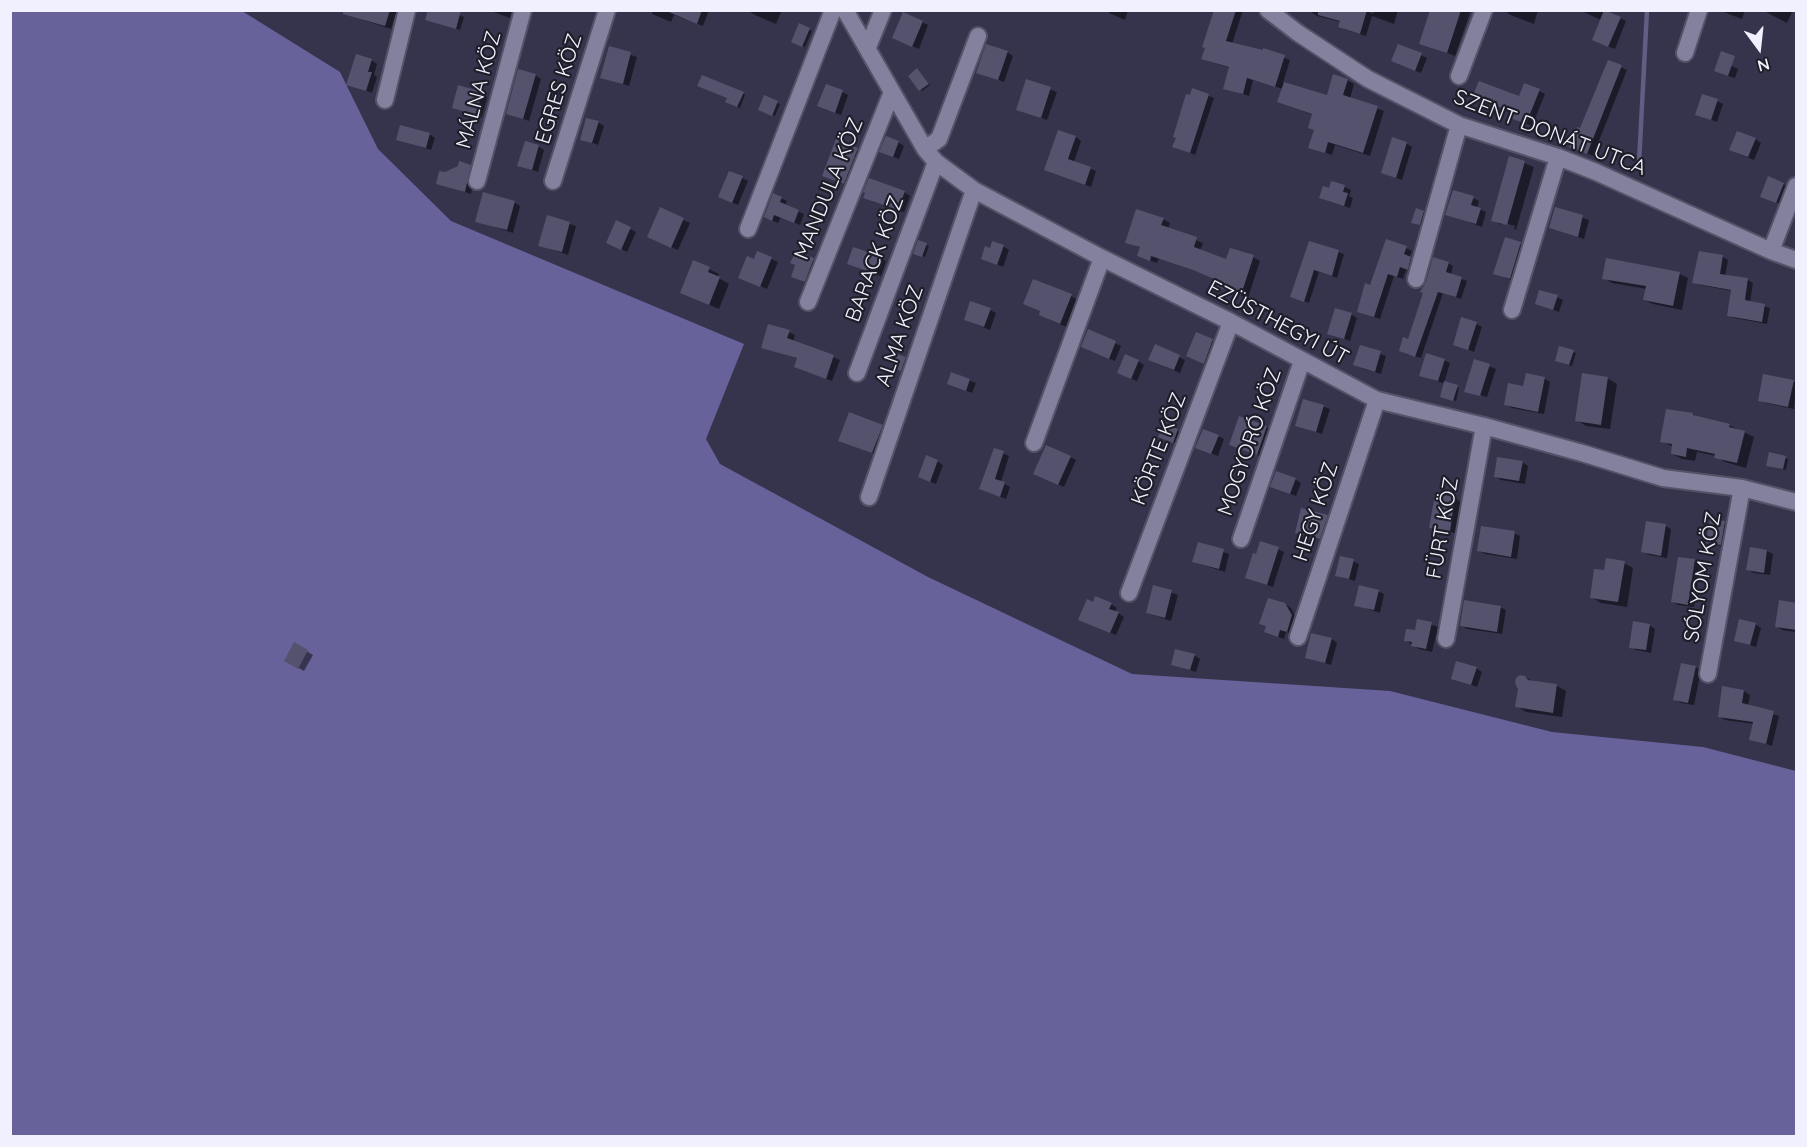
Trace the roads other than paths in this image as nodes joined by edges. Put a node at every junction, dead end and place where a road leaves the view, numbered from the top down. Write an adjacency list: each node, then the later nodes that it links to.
1 (407, 10): 15 (street)
2 (524, 10): 19 (street, MÁLNA KÖZ)
3 (607, 10): 20 (street, EGRES KÖZ)
4 (832, 10): 23 (street)
5 (845, 10): 11 (street, EZÜSTHEGYI ÚT)
6 (883, 10): 11 (street)
7 (1268, 10): 16 (street, SZENT DONÁT UTCA)
8 (1484, 10): 13 (street)
9 (1699, 10): 12 (street)
10 (978, 36): 17 (street, BARACK KÖZ)
11 (868, 47): 14 (street, EZÜSTHEGYI ÚT)
12 (1685, 53)
13 (1459, 76)
14 (892, 92): 17 (street, EZÜSTHEGYI ÚT); 28 (street, MANDULA KÖZ)
15 (385, 100)
16 (1459, 125): 18 (street, SZENT DONÁT UTCA); 27 (street)
17 (931, 155): 22 (street, EZÜSTHEGYI ÚT); 32 (street, BARACK KÖZ)
18 (1558, 157): 24 (street, SZENT DONÁT UTCA); 29 (street)
19 (477, 181)
20 (553, 181)
21 (1797, 186): 24 (street)
22 (974, 190): 25 (street, EZÜSTHEGYI ÚT); 37 (street, ALMA KÖZ)
23 (748, 229)
24 (1771, 251): 26 (street, SZENT DONÁT UTCA)
25 (1102, 258): 30 (street, EZÜSTHEGYI ÚT); 35 (street)
26 (1797, 260)
27 (1416, 279)
28 (808, 302)
29 (1512, 310)
30 (1231, 322): 31 (street, EZÜSTHEGYI ÚT); 40 (street, KÖRTE KÖZ)
31 (1302, 361): 33 (street, EZÜSTHEGYI ÚT); 39 (street, MOGYORÓ KÖZ)
32 (857, 373)
33 (1377, 400): 34 (street, EZÜSTHEGYI ÚT); 41 (street, HEGY KÖZ)
34 (1484, 426): 36 (street, EZÜSTHEGYI ÚT); 42 (street, FÜRT KÖZ)
35 (1034, 443)
36 (1742, 488): 38 (street, EZÜSTHEGYI ÚT); 43 (street, SÓLYOM KÖZ)
37 (869, 497)
38 (1797, 502)
39 (1241, 539)
40 (1129, 593)
41 (1298, 637)
42 (1446, 639)
43 (1708, 674)

